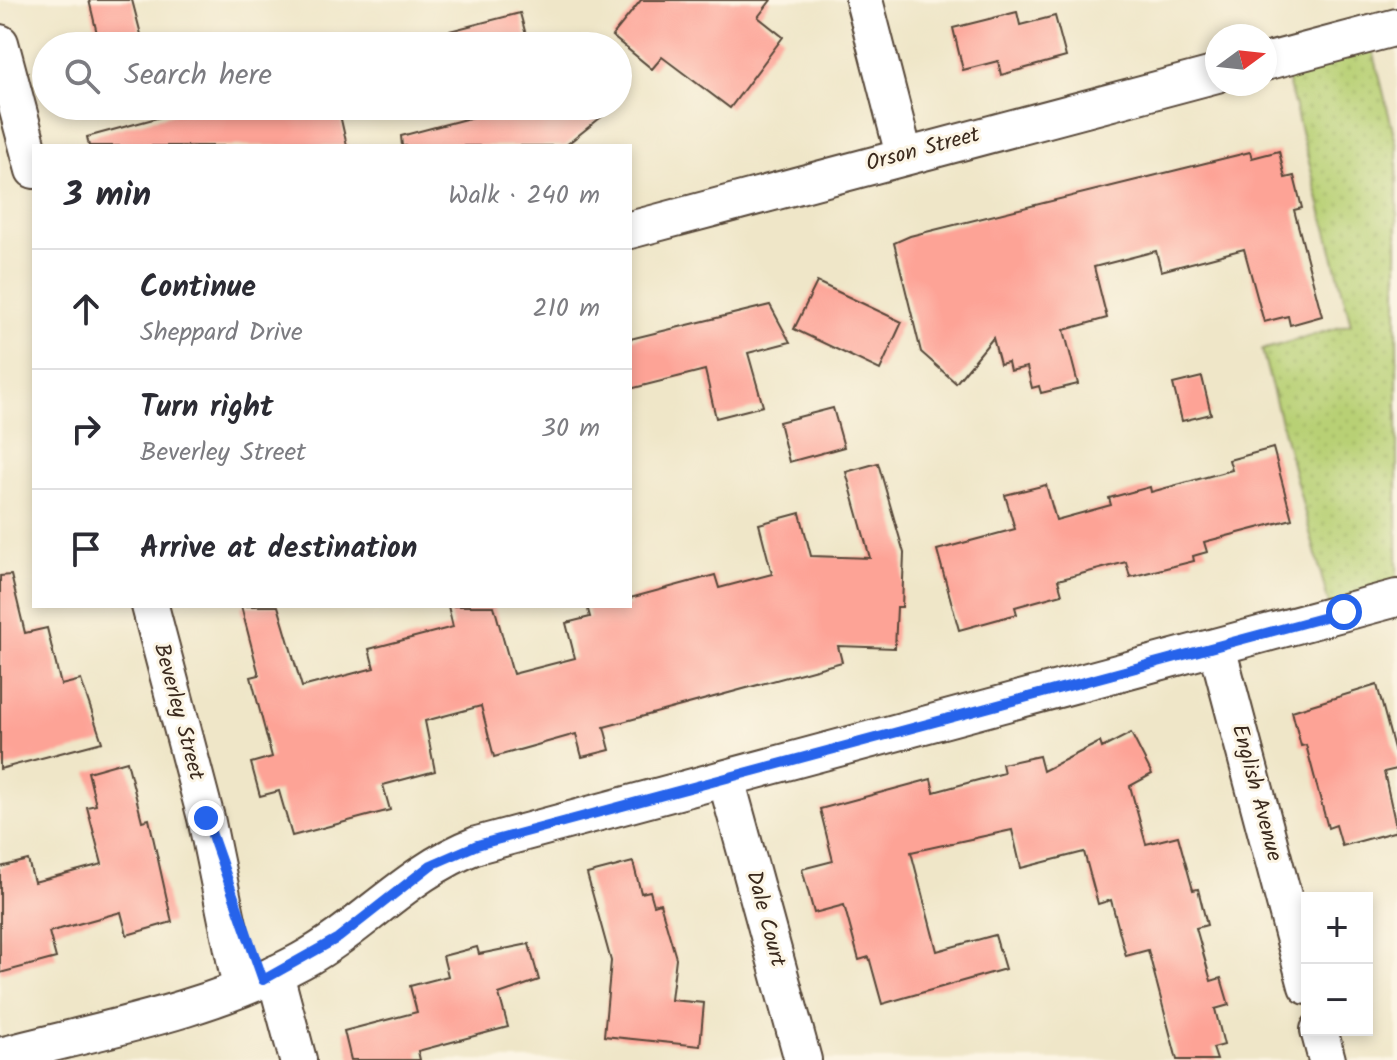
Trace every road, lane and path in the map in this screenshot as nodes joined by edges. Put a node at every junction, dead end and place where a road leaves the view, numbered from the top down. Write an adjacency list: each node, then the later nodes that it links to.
1 (864, 0): 6 (street)
2 (1397, 27): 4 (street)
3 (0, 43): 7 (street)
4 (1277, 59)
5 (1205, 77): 6 (street, Orson Street)
6 (904, 155): 8 (street, Orson Street)
7 (32, 163)
8 (632, 229)
9 (1397, 598): 11 (street)
10 (151, 608): 14 (street, Beverley Street)
11 (1217, 647): 12 (street); 13 (street, English Avenue)
12 (726, 779): 14 (street); 18 (street, Dale Court)
13 (1301, 964)
14 (260, 981): 16 (street); 17 (street, Beverley Street)
15 (1321, 1036): 19 (street)
16 (0, 1056)
17 (298, 1060)
18 (803, 1060)
19 (1327, 1060)

